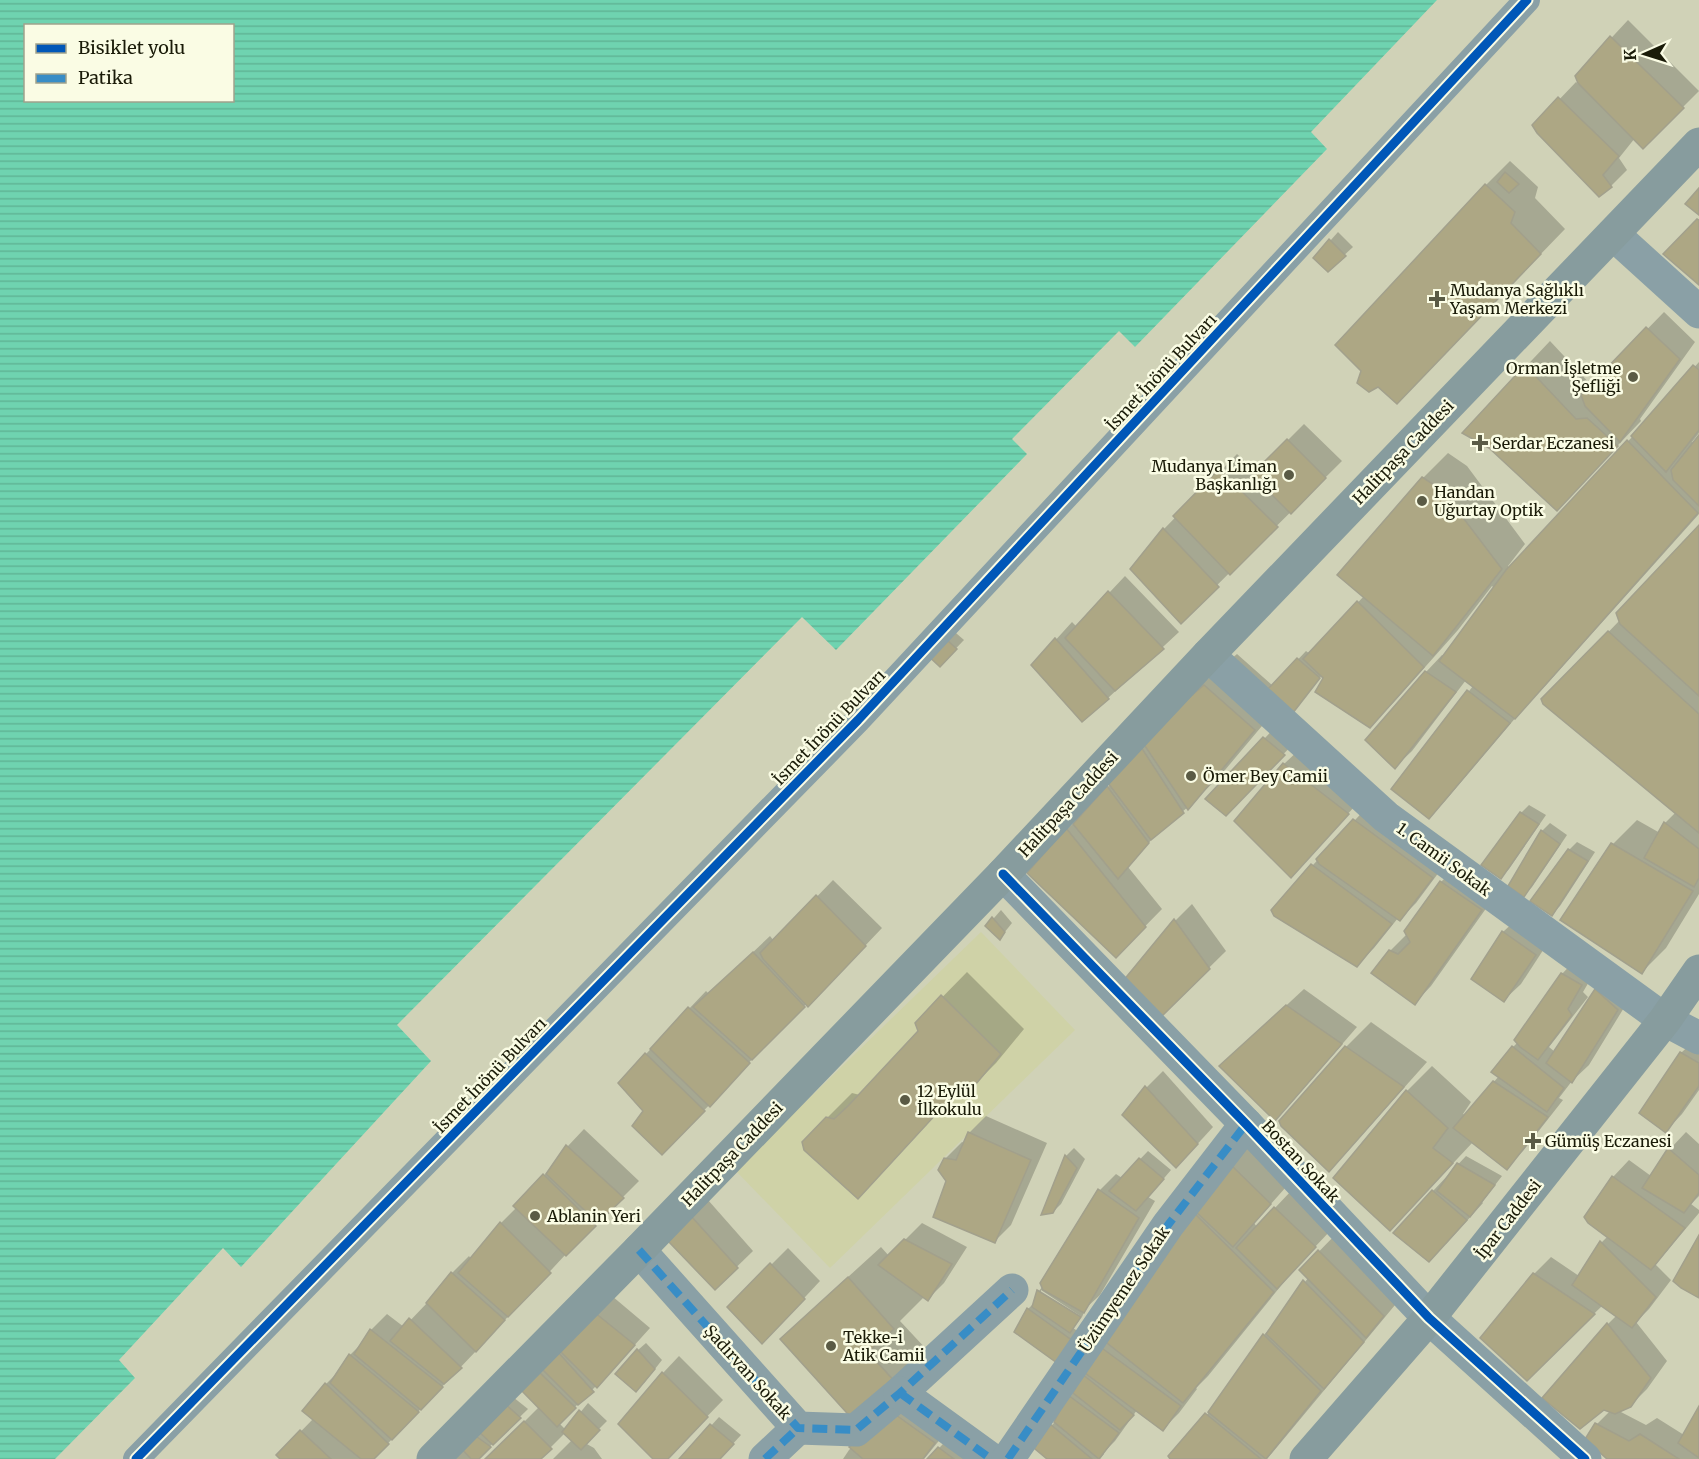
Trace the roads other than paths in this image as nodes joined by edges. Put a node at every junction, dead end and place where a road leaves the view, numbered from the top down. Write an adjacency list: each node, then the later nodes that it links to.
1 (1527, 0): 16 (street, İsmet İnönü Bulvarı)
2 (1699, 144): 3 (main road, Halitpaşa Caddesi)
3 (1613, 234): 4 (street); 5 (main road, Halitpaşa Caddesi)
4 (1699, 312)
5 (1208, 655): 6 (main road, Halitpaşa Caddesi); 8 (street, 1. Camii Sokak)
6 (1003, 874): 10 (street, Bostan Sokak); 11 (main road, Halitpaşa Caddesi)
7 (1699, 970): 8 (main road, İpar Caddesi)
8 (1665, 1020): 9 (street, 1. Camii Sokak); 13 (main road, İpar Caddesi)
9 (1699, 1038)
10 (1246, 1124): 13 (street, Bostan Sokak); 20 (street, Üzümyemez Sokak)
11 (639, 1250): 15 (street, Şadırvan Sokak); 17 (main road, Halitpaşa Caddesi)
12 (1012, 1290): 14 (street, Şadırvan Sokak)
13 (1429, 1318): 21 (main road, İpar Caddesi); 22 (street, Bostan Sokak)
14 (900, 1393): 15 (street, Şadırvan Sokak); 19 (street)
15 (798, 1428): 18 (street)
16 (136, 1459)
17 (433, 1459)
18 (765, 1459)
19 (991, 1459)
20 (1008, 1459)
21 (1306, 1459)
22 (1585, 1459)

